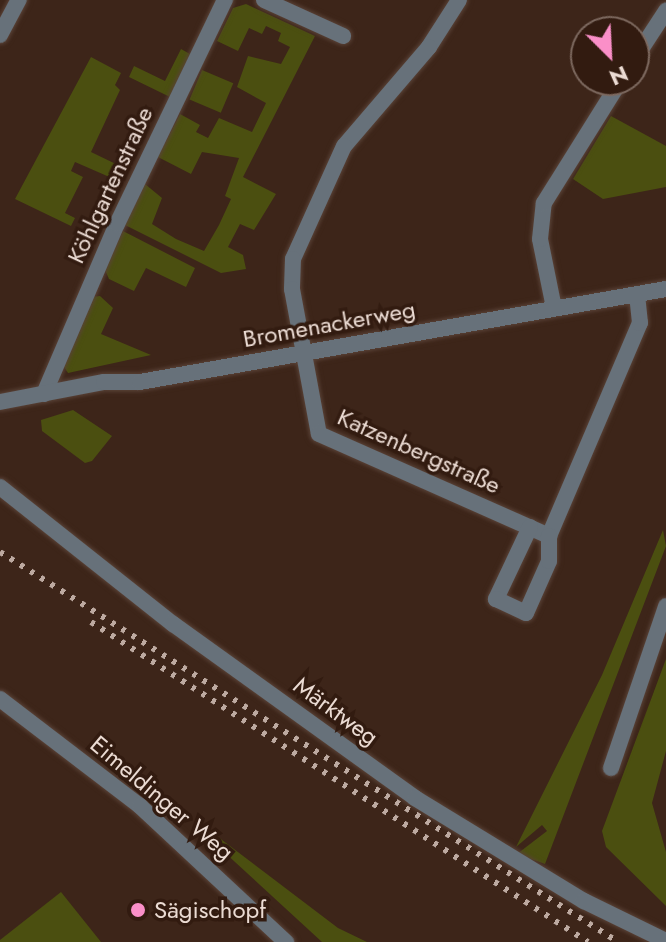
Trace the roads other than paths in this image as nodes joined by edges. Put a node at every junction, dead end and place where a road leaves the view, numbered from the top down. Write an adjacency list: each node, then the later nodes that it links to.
1 (19, 0): 6 (street)
2 (225, 0): 14 (street, Köhlgartenstraße)
3 (459, 0): 13 (street)
4 (271, 1): 7 (street)
5 (666, 11): 8 (street)
6 (0, 35)
7 (343, 36)
8 (650, 36)
9 (611, 96): 12 (street)
10 (666, 289): 11 (street, Bromenackerweg)
11 (637, 294): 12 (street, Bromenackerweg); 18 (street)
12 (554, 308): 13 (street, Bromenackerweg)
13 (303, 353): 14 (street, Bromenackerweg); 17 (street, Katzenbergstraße)
14 (44, 394): 15 (street, Bromenackerweg)
15 (0, 402)
16 (0, 487): 22 (street, Märktweg)
17 (530, 527): 18 (street, Katzenbergstraße); 18 (street)
18 (549, 536)
19 (666, 606): 21 (street)
20 (0, 699): 23 (street, Eimeldinger Weg)
21 (611, 768)
22 (666, 941)
23 (286, 942)

